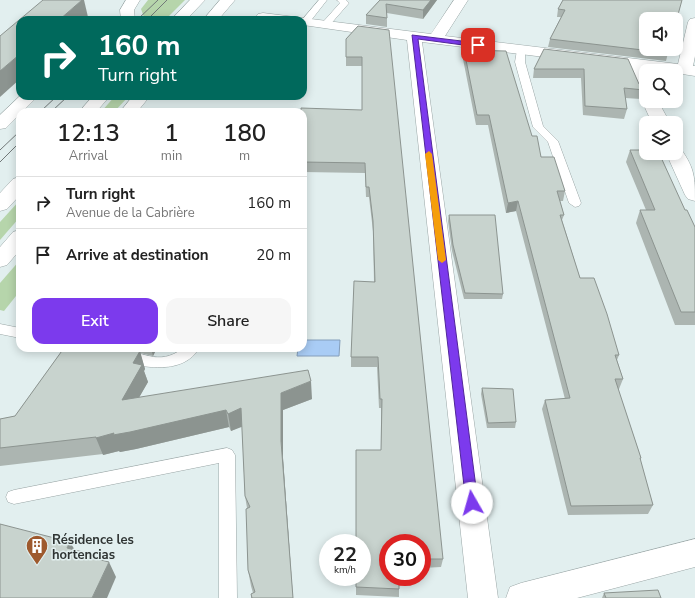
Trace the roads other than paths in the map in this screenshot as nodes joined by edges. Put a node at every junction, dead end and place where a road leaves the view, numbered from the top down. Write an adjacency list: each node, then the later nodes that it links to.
1 (198, 0): 9 (street)
2 (228, 0): 10 (street)
3 (323, 0): 12 (lane)
4 (341, 0): 15 (lane)
5 (461, 0): 16 (street)
6 (127, 7): 8 (street)
7 (263, 14): 11 (street)
8 (118, 16)
9 (182, 16)
10 (214, 16)
11 (275, 16)
12 (303, 16)
13 (307, 21): 15 (street)
14 (695, 22): 19 (street)
15 (326, 24): 16 (street)
16 (425, 38): 17 (street); 43 (street)
17 (521, 50): 18 (street); 32 (lane)
18 (633, 65): 19 (street); 20 (street)
19 (690, 70)
20 (639, 77)
21 (26, 100): 24 (street)
22 (98, 100): 25 (street)
23 (138, 100): 26 (street)
24 (17, 108)
25 (91, 108)
26 (132, 108)
27 (16, 109): 28 (street)
28 (0, 124)
29 (678, 160): 31 (street)
30 (16, 187): 33 (street)
31 (695, 195)
32 (575, 203)
33 (0, 205)
34 (16, 241): 35 (street)
35 (0, 260)
36 (0, 329): 37 (lane)
37 (16, 332)
38 (188, 352): 39 (lane)
39 (110, 353)
40 (14, 497): 42 (lane)
41 (695, 553): 44 (street)
42 (228, 598)
43 (484, 598)
44 (521, 598)

